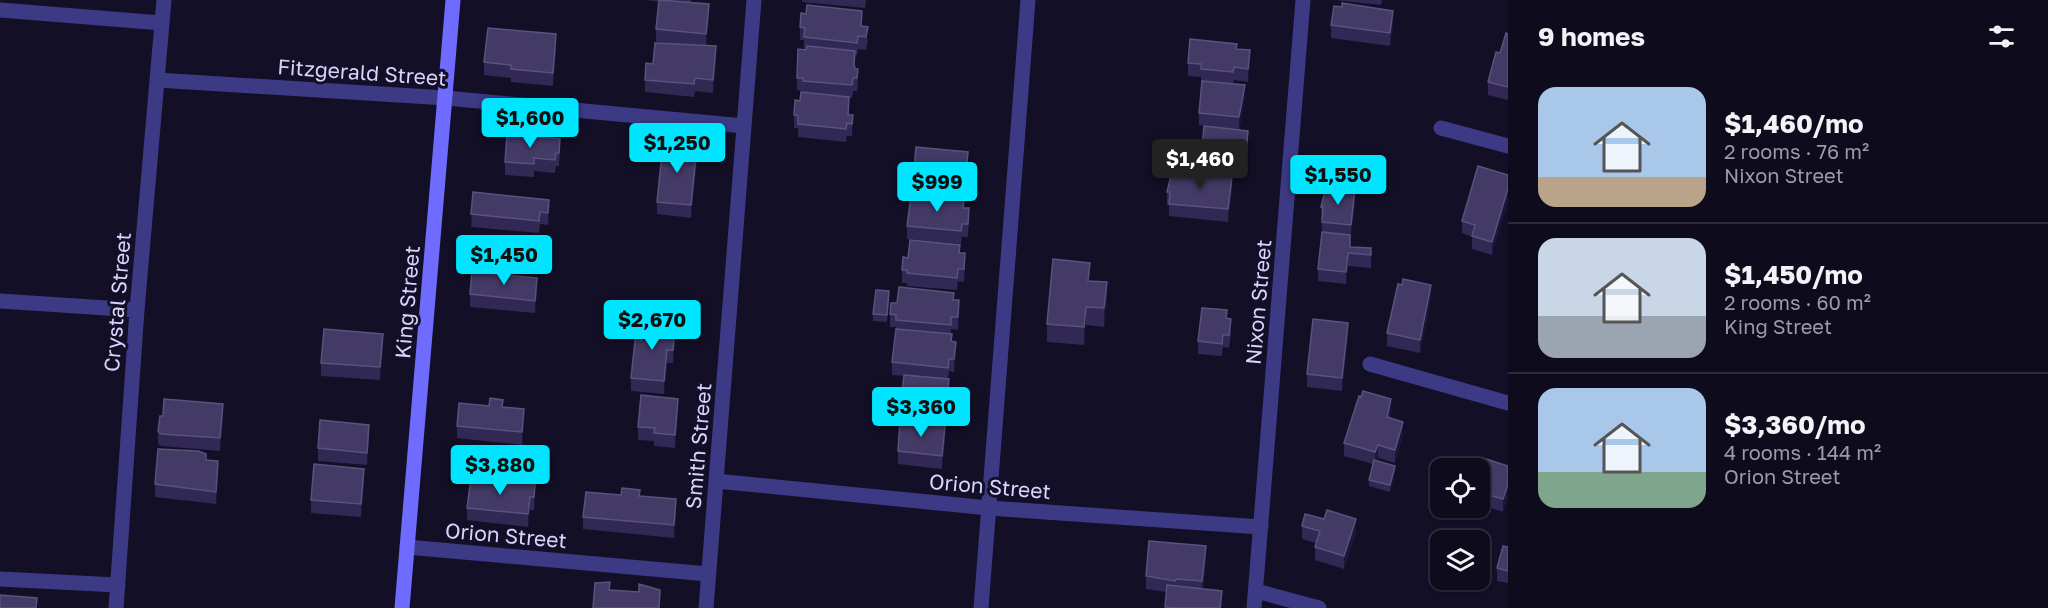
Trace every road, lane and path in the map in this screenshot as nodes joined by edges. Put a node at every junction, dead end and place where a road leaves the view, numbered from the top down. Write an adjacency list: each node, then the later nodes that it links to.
1 (164, 0): 7 (street, Crystal Street)
2 (453, 0): 9 (street, King Street)
3 (754, 0): 10 (street, Smith Street)
4 (1028, 0): 18 (street)
5 (1303, 0): 19 (street, Nixon Street)
6 (0, 10): 7 (street)
7 (162, 23): 8 (street, Crystal Street)
8 (158, 80): 9 (street, Fitzgerald Street); 14 (street, Crystal Street)
9 (446, 98): 10 (street, Fitzgerald Street); 20 (street, King Street)
10 (744, 126): 17 (street, Smith Street)
11 (1441, 128): 12 (street)
12 (1508, 147)
13 (0, 302): 14 (street)
14 (137, 310): 23 (street, Crystal Street)
15 (1370, 364): 16 (street)
16 (1508, 403)
17 (716, 481): 18 (street, Orion Street); 21 (street, Smith Street)
18 (989, 508): 19 (street, Orion Street); 28 (street)
19 (1261, 527): 24 (street, Nixon Street)
20 (407, 547): 21 (street, Orion Street); 26 (street, King Street)
21 (708, 573): 27 (street, Smith Street)
22 (0, 579): 23 (street)
23 (118, 585): 25 (street, Crystal Street)
24 (1256, 591): 29 (street, Nixon Street); 30 (street)
25 (116, 608)
26 (402, 608)
27 (706, 608)
28 (981, 608)
29 (1254, 608)
30 (1319, 608)

